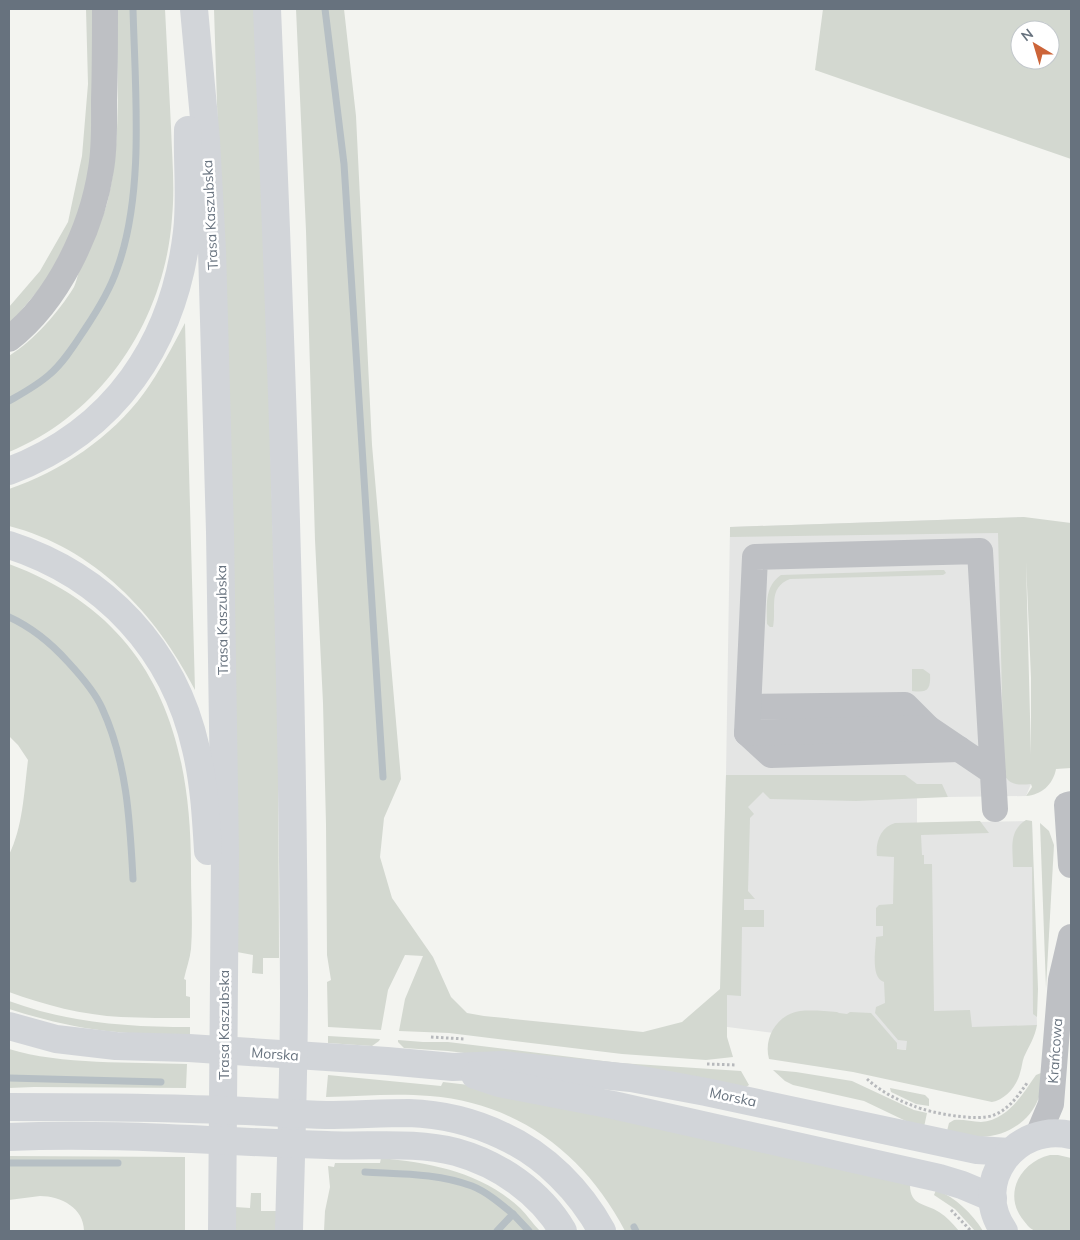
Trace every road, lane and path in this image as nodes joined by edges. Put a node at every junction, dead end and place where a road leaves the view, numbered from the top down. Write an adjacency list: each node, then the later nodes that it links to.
1 (105, 9): 4 (street)
2 (193, 9): 5 (main road); 16 (main road, Trasa Kaszubska)
3 (267, 9): 29 (main road)
4 (9, 339)
5 (9, 471)
6 (9, 545): 16 (main road)
7 (748, 707): 8 (street); 9 (street); 11 (street)
8 (928, 728): 9 (street); 10 (street)
9 (747, 733): 10 (street)
10 (959, 749): 11 (street)
11 (993, 772): 13 (street)
12 (1071, 804): 14 (street)
13 (995, 809)
14 (1071, 865)
15 (1071, 937): 22 (street, Krańcowa)
16 (225, 953): 28 (main road, Trasa Kaszubska)
17 (9, 1026): 18 (main road, Morska)
18 (453, 1067): 25 (main road, Morska); 26 (main road, Morska)
19 (866, 1079): 20 (path)
20 (1030, 1079)
21 (9, 1107): 31 (main road)
22 (1038, 1135): 23 (main road); 25 (main road)
23 (1071, 1135)
24 (9, 1137): 30 (main road)
25 (1010, 1152): 26 (main road)
26 (993, 1198): 33 (main road)
27 (948, 1208): 32 (path)
28 (222, 1231)
29 (289, 1231)
30 (563, 1231)
31 (602, 1231)
32 (971, 1231)
33 (1004, 1231)

